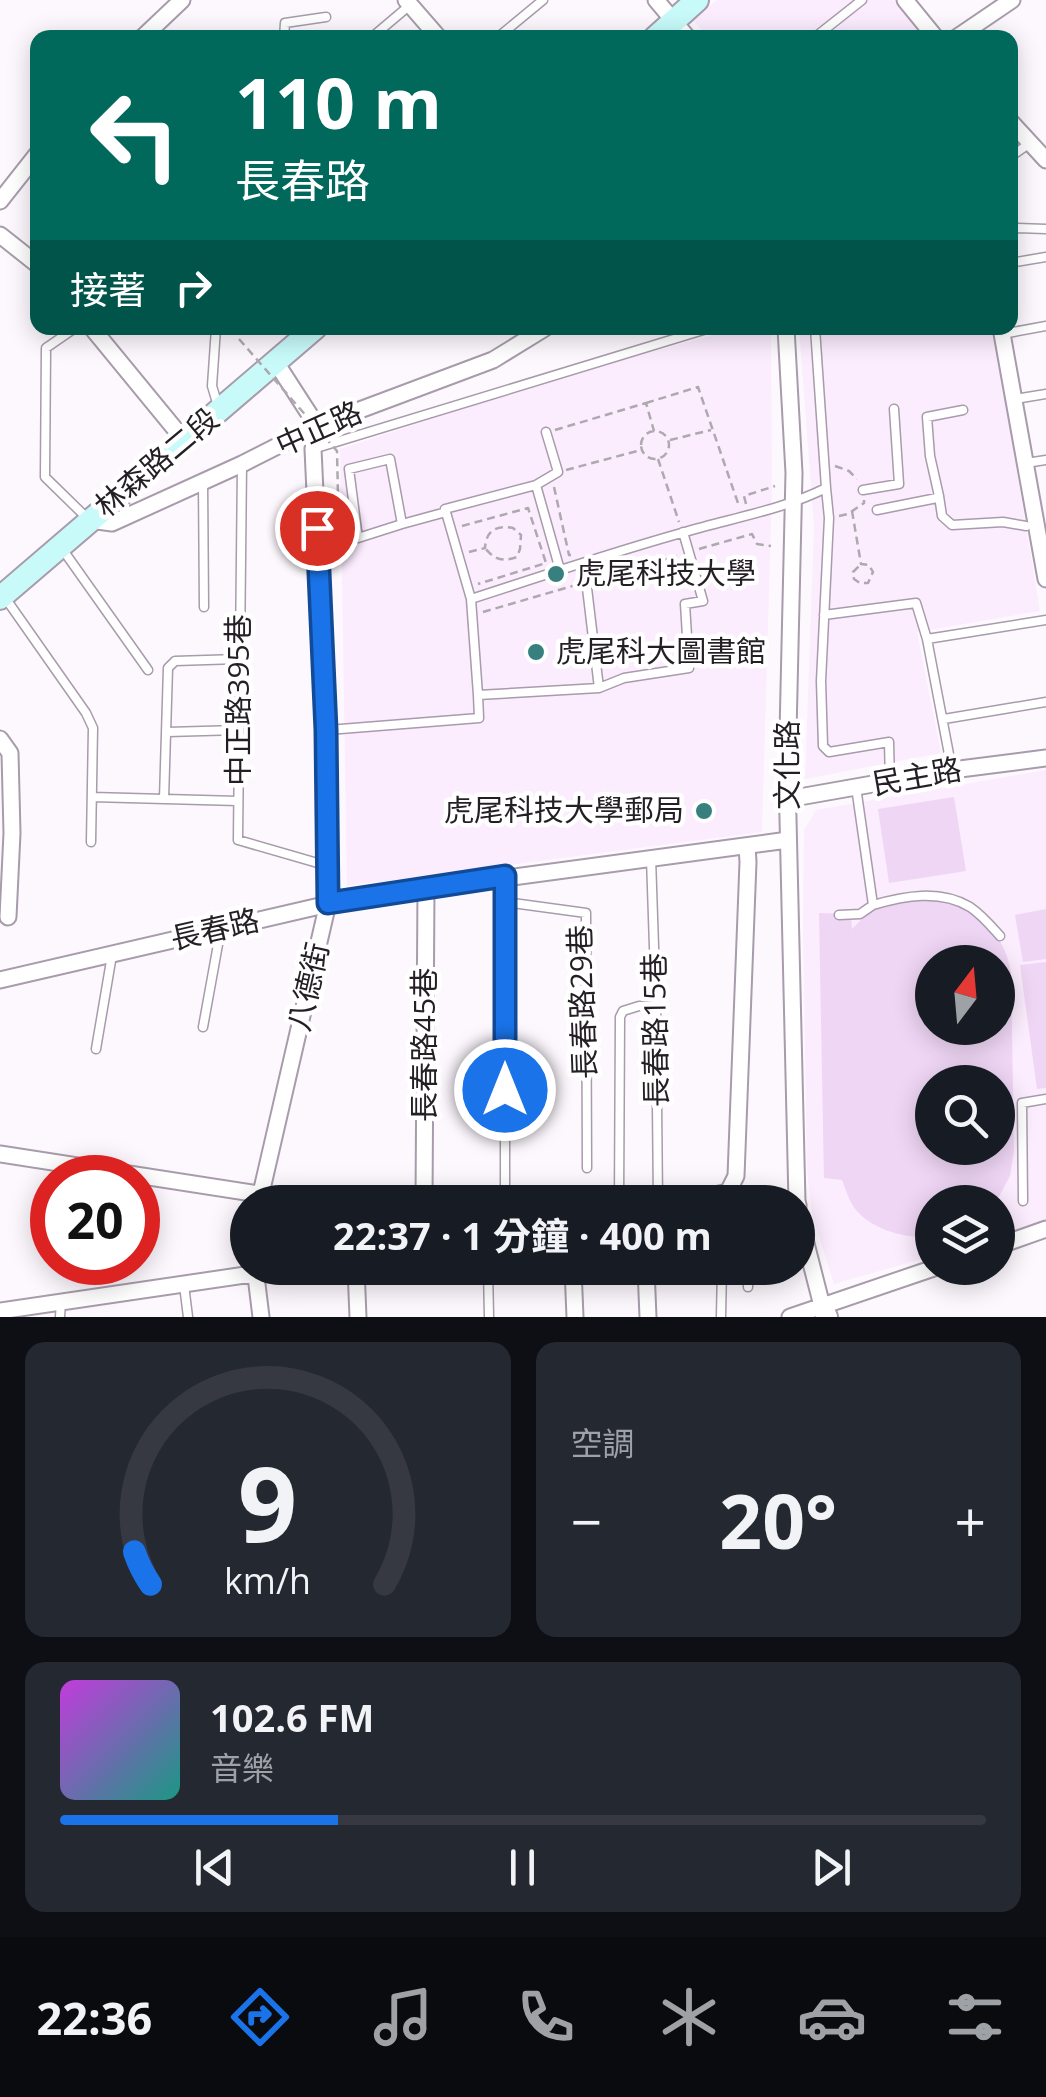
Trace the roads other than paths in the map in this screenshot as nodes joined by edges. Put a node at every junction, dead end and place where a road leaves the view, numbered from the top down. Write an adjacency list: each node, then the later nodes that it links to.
1 (182, 0): 11 (street)
2 (543, 0): 15 (lane)
3 (656, 0): 10 (street)
4 (697, 0): 10 (main road)
5 (862, 0): 16 (lane)
6 (905, 0): 17 (street)
7 (1012, 0): 18 (street)
8 (408, 2): 13 (lane); 14 (street)
9 (326, 17): 12 (lane)
10 (681, 29)
11 (150, 30)
12 (285, 30)
13 (380, 30)
14 (431, 30)
15 (507, 30)
16 (824, 30)
17 (929, 30)
18 (968, 30)
19 (1018, 130): 20 (street)
20 (1030, 143): 21 (lane); 22 (street)
21 (1018, 151)
22 (1046, 160)
23 (30, 163): 24 (street)
24 (0, 201)
25 (1018, 228): 26 (lane)
26 (1046, 228)
27 (0, 235): 29 (street)
28 (1046, 257): 30 (lane)
29 (30, 259)
30 (1018, 262)
31 (1046, 326): 32 (lane)
32 (1018, 329)
33 (65, 335): 64 (lane)
34 (102, 335): 50 (street)
35 (216, 335): 46 (lane)
36 (300, 335): 42 (main road, 林森路二段)
37 (533, 335): 48 (street, 中正路)
38 (687, 335): 51 (lane)
39 (786, 335): 61 (street, 文化路)
40 (814, 335): 57 (lane)
41 (1003, 335): 44 (street)
42 (275, 361): 46 (main road, 林森路二段); 48 (street)
43 (1046, 394): 44 (lane)
44 (1014, 399): 53 (street)
45 (894, 409): 59 (lane)
46 (220, 410): 50 (main road, 林森路二段)
47 (963, 410): 60 (lane)
48 (317, 426): 51 (street, 八德街); 54 (street, 中正路)
49 (546, 432): 56 (lane)
50 (184, 440): 64 (main road, 林森路二段)
51 (313, 449): 67 (street, 八德街)
52 (1046, 460): 53 (lane)
53 (1025, 463): 69 (street)
54 (242, 464): 55 (street, 中正路); 80 (lane, 中正路395巷)
55 (202, 482): 64 (street, 中正路); 76 (lane)
56 (536, 485): 63 (lane); 72 (lane)
57 (826, 488): 61 (lane); 77 (lane)
58 (864, 490): 59 (lane)
59 (900, 495): 60 (lane); 62 (lane)
60 (938, 496): 69 (lane)
61 (794, 503): 68 (lane); 97 (street, 文化路)
62 (877, 510)
63 (446, 512): 66 (lane); 75 (lane)
64 (90, 520): 70 (main road, 林森路二段)
65 (356, 523): 66 (lane); 66 (lane); 67 (lane)
66 (402, 524)
67 (317, 528): 87 (street, 八德街)
68 (683, 532): 71 (lane); 82 (lane)
69 (1036, 532): 73 (street)
70 (60, 547): 74 (main road, 林森路二段); 81 (lane)
71 (584, 563): 72 (lane); 82 (lane)
72 (560, 570): 75 (lane)
73 (1046, 579)
74 (2, 597): 95 (lane)
75 (470, 599): 83 (lane)
76 (204, 607)
77 (824, 616): 79 (lane); 92 (lane)
78 (1046, 620): 79 (lane)
79 (927, 639): 85 (lane)
80 (238, 659): 86 (lane, 中正路395巷); 88 (lane)
81 (148, 670)
82 (598, 688): 83 (lane)
83 (478, 694): 87 (lane)
84 (1046, 702): 85 (lane)
85 (944, 719): 91 (lane)
86 (239, 730): 88 (lane); 98 (lane, 中正路395巷)
87 (326, 730): 103 (street, 八德街)
88 (167, 732): 96 (lane)
89 (0, 739): 94 (street)
90 (1046, 758): 91 (street, 民主路)
91 (952, 770): 92 (street, 民主路)
92 (890, 782): 93 (street, 民主路)
93 (856, 787): 97 (street, 民主路); 109 (lane)
94 (6, 788): 104 (street)
95 (92, 797): 96 (lane); 100 (lane)
96 (164, 799): 98 (lane)
97 (788, 799): 99 (street, 文化路)
98 (238, 801): 103 (lane, 中正路395巷)
99 (788, 840): 101 (street, 長春路); 128 (street, 文化路)
100 (91, 842)
101 (747, 846): 102 (street, 長春路); 127 (street, 文化路)
102 (650, 858): 105 (street, 長春路); 116 (lane, 長春路15巷)
103 (329, 867): 108 (street, 八德街)
104 (4, 874): 111 (street)
105 (505, 876): 106 (street, 長春路); 107 (lane)
106 (426, 888): 108 (street, 長春路); 123 (street, 長春路45巷)
107 (505, 902): 121 (lane, 長春路29巷); 124 (lane)
108 (328, 903): 112 (street, 長春路); 122 (street, 八德街)
109 (873, 906): 110 (lane); 113 (lane)
110 (839, 914)
111 (8, 918)
112 (221, 928): 114 (street, 長春路); 117 (lane)
113 (1000, 936)
114 (112, 954): 115 (street, 長春路); 118 (lane)
115 (0, 980)
116 (656, 1006): 125 (lane); 126 (lane, 長春路15巷)
117 (204, 1027)
118 (96, 1050)
119 (1046, 1099): 130 (lane)
120 (0, 1154): 129 (street)
121 (586, 1168)
122 (262, 1185)
123 (424, 1185)
124 (505, 1185)
125 (619, 1185)
126 (658, 1185)
127 (734, 1185)
128 (798, 1185)
129 (230, 1193)
130 (1023, 1200)
131 (1046, 1229): 132 (street)
132 (1015, 1240)
133 (815, 1274): 145 (street, 文化路)
134 (230, 1275): 136 (street)
135 (915, 1275): 145 (street)
136 (184, 1285): 143 (street); 146 (lane)
137 (256, 1285): 147 (street)
138 (357, 1285): 148 (street)
139 (488, 1285): 149 (lane)
140 (574, 1285): 150 (street)
141 (647, 1285): 151 (street)
142 (722, 1285): 152 (lane)
143 (60, 1309): 144 (street)
144 (0, 1311)
145 (825, 1311): 153 (street)
146 (188, 1317)
147 (261, 1317)
148 (358, 1317)
149 (489, 1317)
150 (575, 1317)
151 (648, 1317)
152 (721, 1317)
153 (790, 1317)

